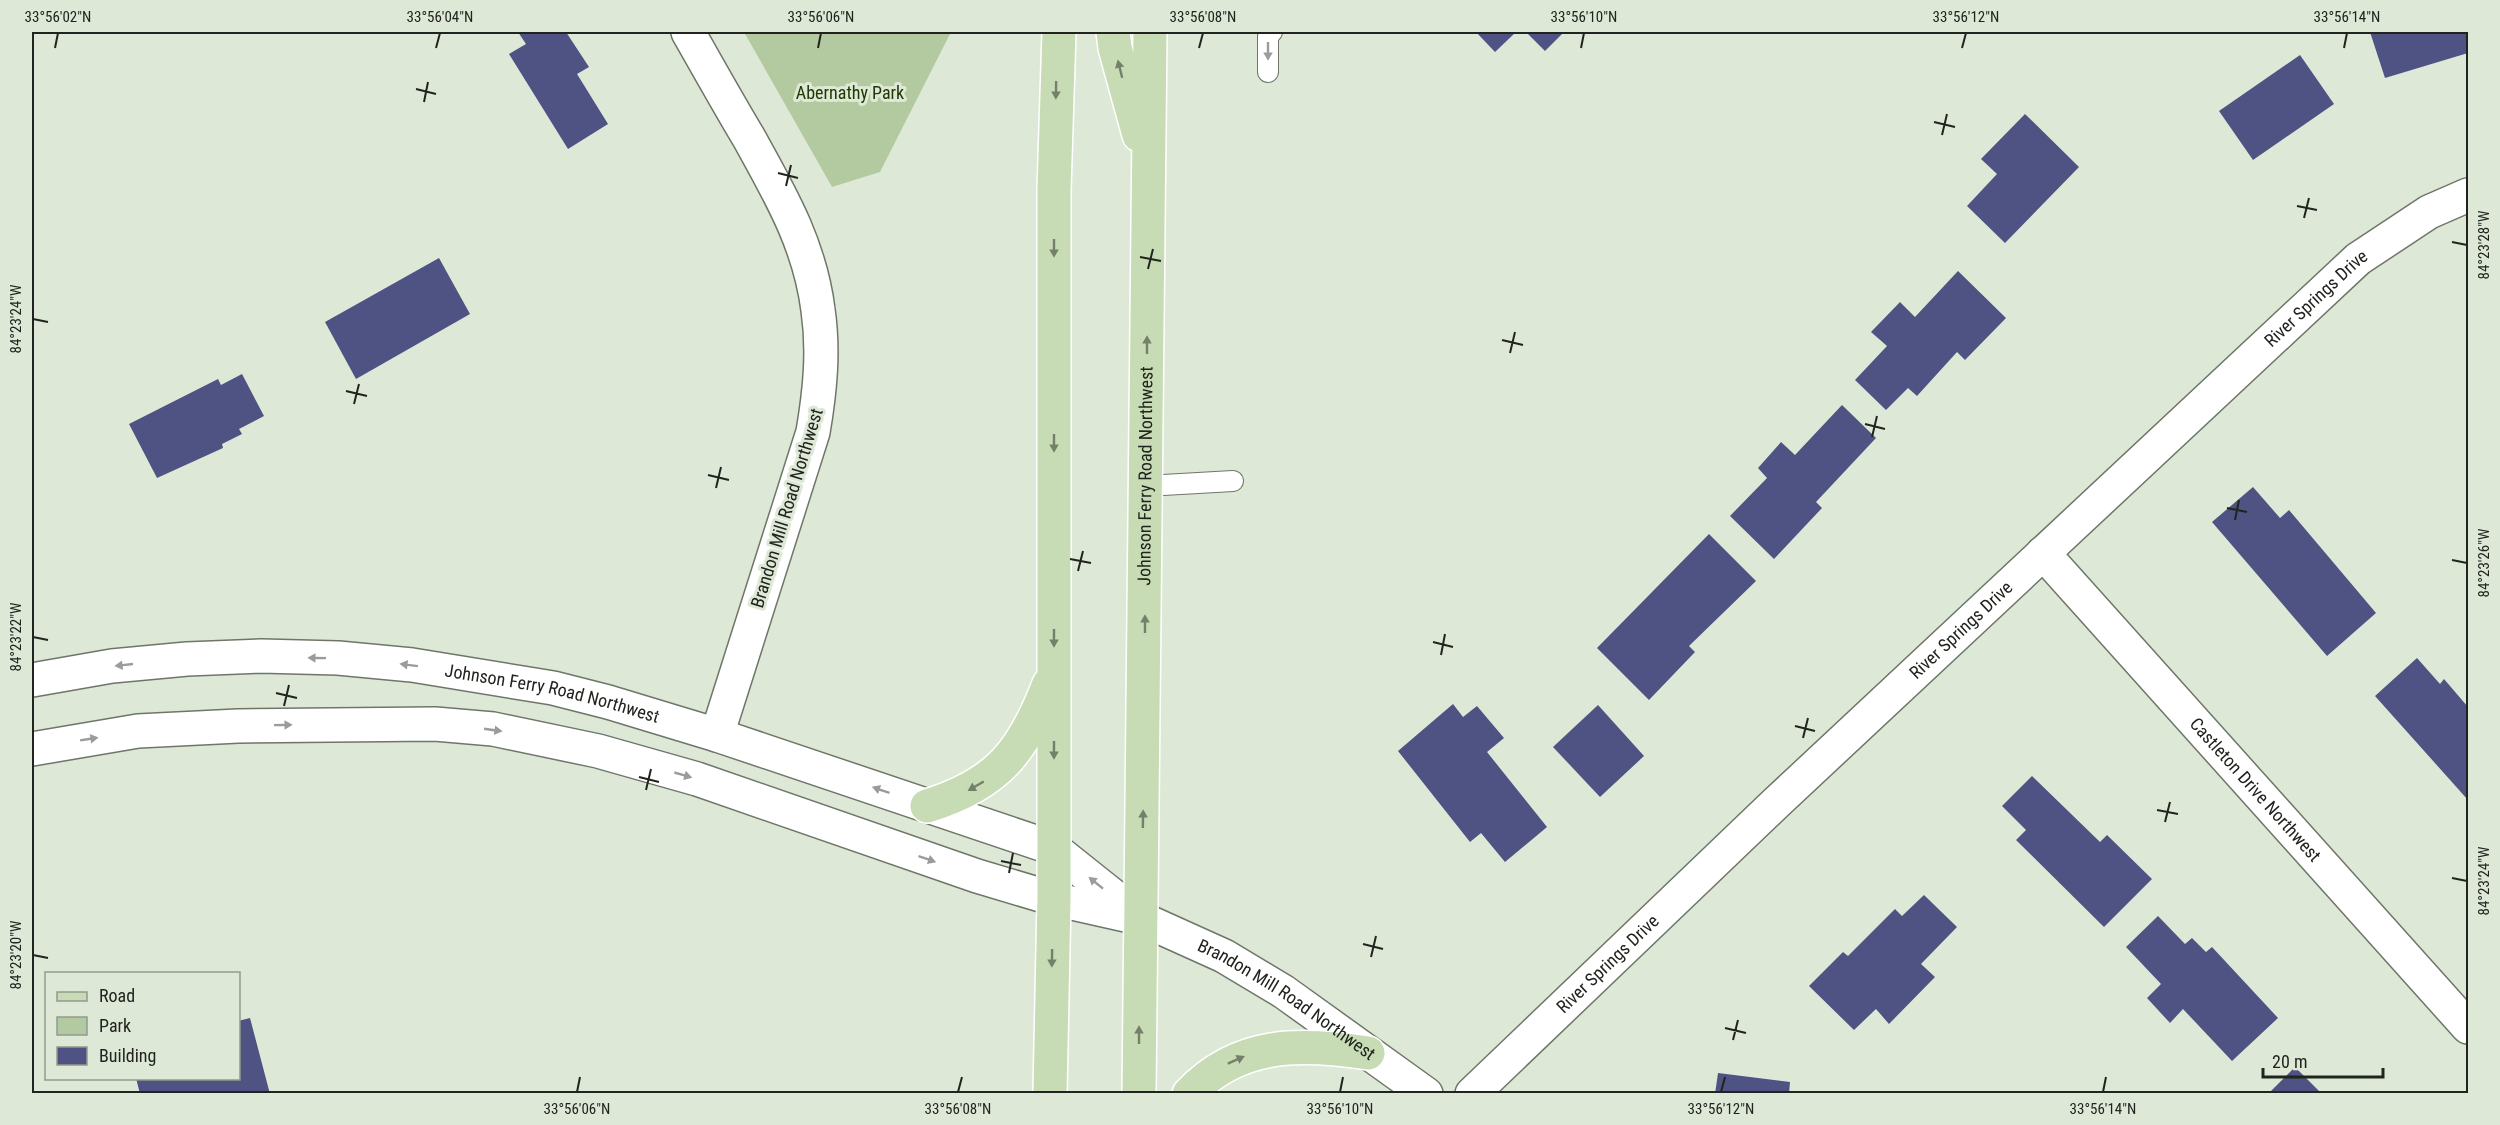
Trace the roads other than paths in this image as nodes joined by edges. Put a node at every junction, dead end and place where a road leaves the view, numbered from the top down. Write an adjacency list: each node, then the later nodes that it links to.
1 (688, 32): 14 (street, Brandon Mill Road Northwest)
2 (1059, 32): 12 (main road, one-way to 12)
3 (1113, 32): 7 (main road, one-way to 3)
4 (1150, 32): 7 (main road, Johnson Ferry Road Northwest)
5 (1272, 32): 6 (lane, one-way to 6)
6 (1268, 72)
7 (1148, 165): 10 (main road, Johnson Ferry Road Northwest, one-way to 7)
8 (2469, 195): 11 (street, River Springs Drive)
9 (1233, 481): 10 (lane)
10 (1146, 486): 19 (main road, Johnson Ferry Road Northwest, one-way to 10)
11 (2043, 553): 20 (street, Castleton Drive Northwest); 26 (street, River Springs Drive)
12 (1054, 671): 16 (main road, one-way to 16); 17 (main road, one-way to 17)
13 (32, 680): 14 (street, Johnson Ferry Road Northwest, one-way to 13)
14 (717, 735): 16 (street, Johnson Ferry Road Northwest, one-way to 14)
15 (32, 749): 18 (street, one-way to 18)
16 (927, 806): 17 (street, Johnson Ferry Road Northwest)
17 (1053, 848): 18 (main road); 19 (street, Johnson Ferry Road Northwest, one-way to 17)
18 (1054, 899): 19 (street); 22 (main road, one-way to 22)
19 (1142, 919): 21 (street, Brandon Mill Road Northwest); 23 (main road, one-way to 19)
20 (2469, 1027)
21 (1368, 1053): 24 (main road, one-way to 21); 25 (street, Brandon Mill Road Northwest)
22 (1050, 1094)
23 (1139, 1094)
24 (1189, 1094)
25 (1426, 1094)
26 (1472, 1094)

